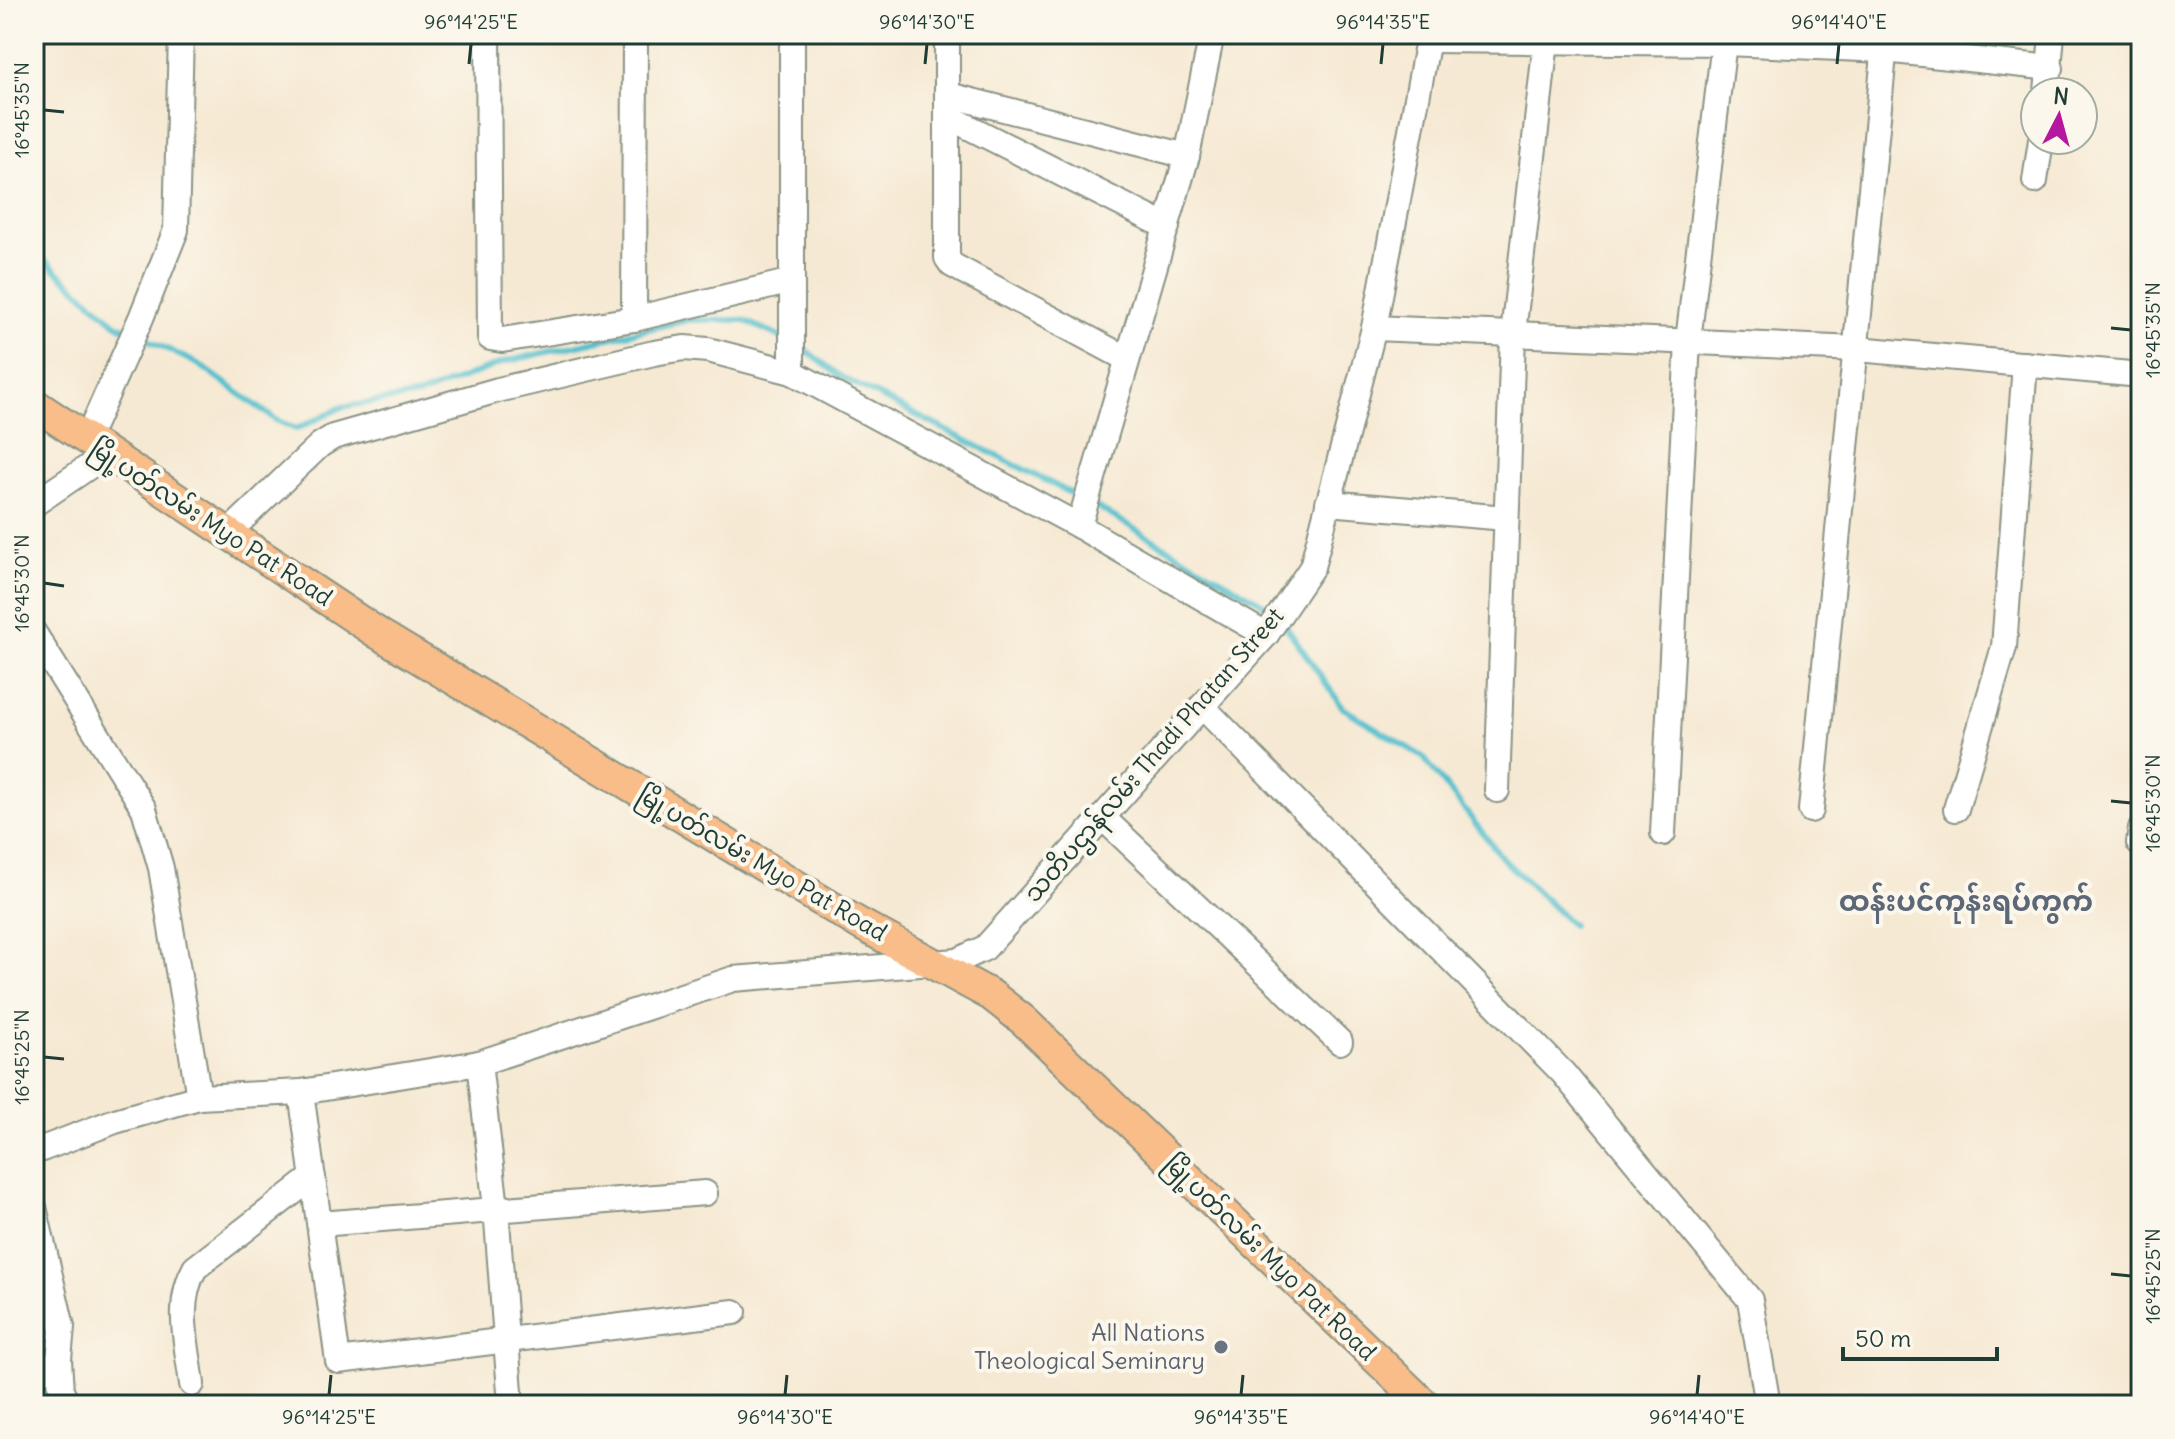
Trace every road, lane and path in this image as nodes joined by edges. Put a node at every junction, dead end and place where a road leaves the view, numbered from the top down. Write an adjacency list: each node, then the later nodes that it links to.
1 (181, 34): 30 (street)
2 (488, 34): 20 (street)
3 (635, 34): 20 (street)
4 (792, 34): 19 (street)
5 (947, 34): 14 (street)
6 (1212, 34): 15 (street)
7 (2052, 34): 13 (street)
8 (1428, 37): 10 (street); 21 (street, သတိပဌာန်လမ်း Thadi Phatan Street)
9 (1725, 38): 10 (street); 11 (street); 23 (street)
10 (1546, 41): 22 (street)
11 (1886, 42): 12 (street); 24 (street)
12 (2032, 76)
13 (2049, 76)
14 (949, 106): 15 (street); 18 (street); 25 (street)
15 (1187, 156): 18 (street)
16 (2039, 156): 17 (street)
17 (2035, 181)
18 (1167, 227): 25 (street)
19 (792, 281): 20 (street); 27 (street)
20 (634, 319)
21 (1374, 328): 22 (street); 31 (street, သတိပဌာန်လမ်း Thadi Phatan Street)
22 (1513, 334): 23 (street); 33 (street)
23 (1688, 341): 24 (street); 43 (street)
24 (1858, 349): 26 (street); 41 (street)
25 (1127, 359): 34 (street)
26 (2025, 364): 28 (street); 40 (street)
27 (792, 372): 34 (street); 35 (street)
28 (2141, 375)
29 (34, 404): 30 (main road, မြို့ပတ်လမ်း Myo Pat Road)
30 (96, 448): 32 (street); 35 (main road, မြို့ပတ်လမ်း Myo Pat Road)
31 (1328, 503): 33 (street); 37 (street, သတိပဌာန်လမ်း Thadi Phatan Street)
32 (34, 504)
33 (1506, 518): 39 (street)
34 (1079, 526): 37 (street)
35 (229, 532): 44 (main road, မြို့ပတ်လမ်း Myo Pat Road)
36 (34, 633): 48 (street)
37 (1266, 635): 38 (street, သတိပဌာန်လမ်း Thadi Phatan Street)
38 (1202, 706): 42 (street, သတိပဌာန်လမ်း Thadi Phatan Street); 63 (street)
39 (1497, 790)
40 (1956, 809)
41 (1811, 810)
42 (1102, 817): 44 (street, သတိပဌာန်လမ်း Thadi Phatan Street); 45 (street)
43 (1663, 833)
44 (933, 963): 46 (street, သတိပဌာန်လမ်း Thadi Phatan Street); 62 (main road, မြို့ပတ်လမ်း Myo Pat Road)
45 (1340, 1042)
46 (479, 1063): 47 (street, သတိပဌာန်လမ်း Thadi Phatan Street); 53 (street)
47 (301, 1092): 48 (street, သတိပဌာန်လမ်း Thadi Phatan Street); 50 (street)
48 (199, 1097): 49 (street, သတိပဌာန်လမ်း Thadi Phatan Street)
49 (34, 1152)
50 (313, 1177): 54 (street); 59 (street)
51 (705, 1193): 53 (street)
52 (34, 1207): 57 (street)
53 (496, 1208): 54 (street); 56 (street)
54 (320, 1224): 56 (street)
55 (734, 1312): 56 (street)
56 (507, 1341): 61 (street)
57 (59, 1360): 58 (street); 60 (street)
58 (34, 1376)
59 (192, 1384)
60 (68, 1405)
61 (511, 1405)
62 (1425, 1405)
63 (1768, 1405)

